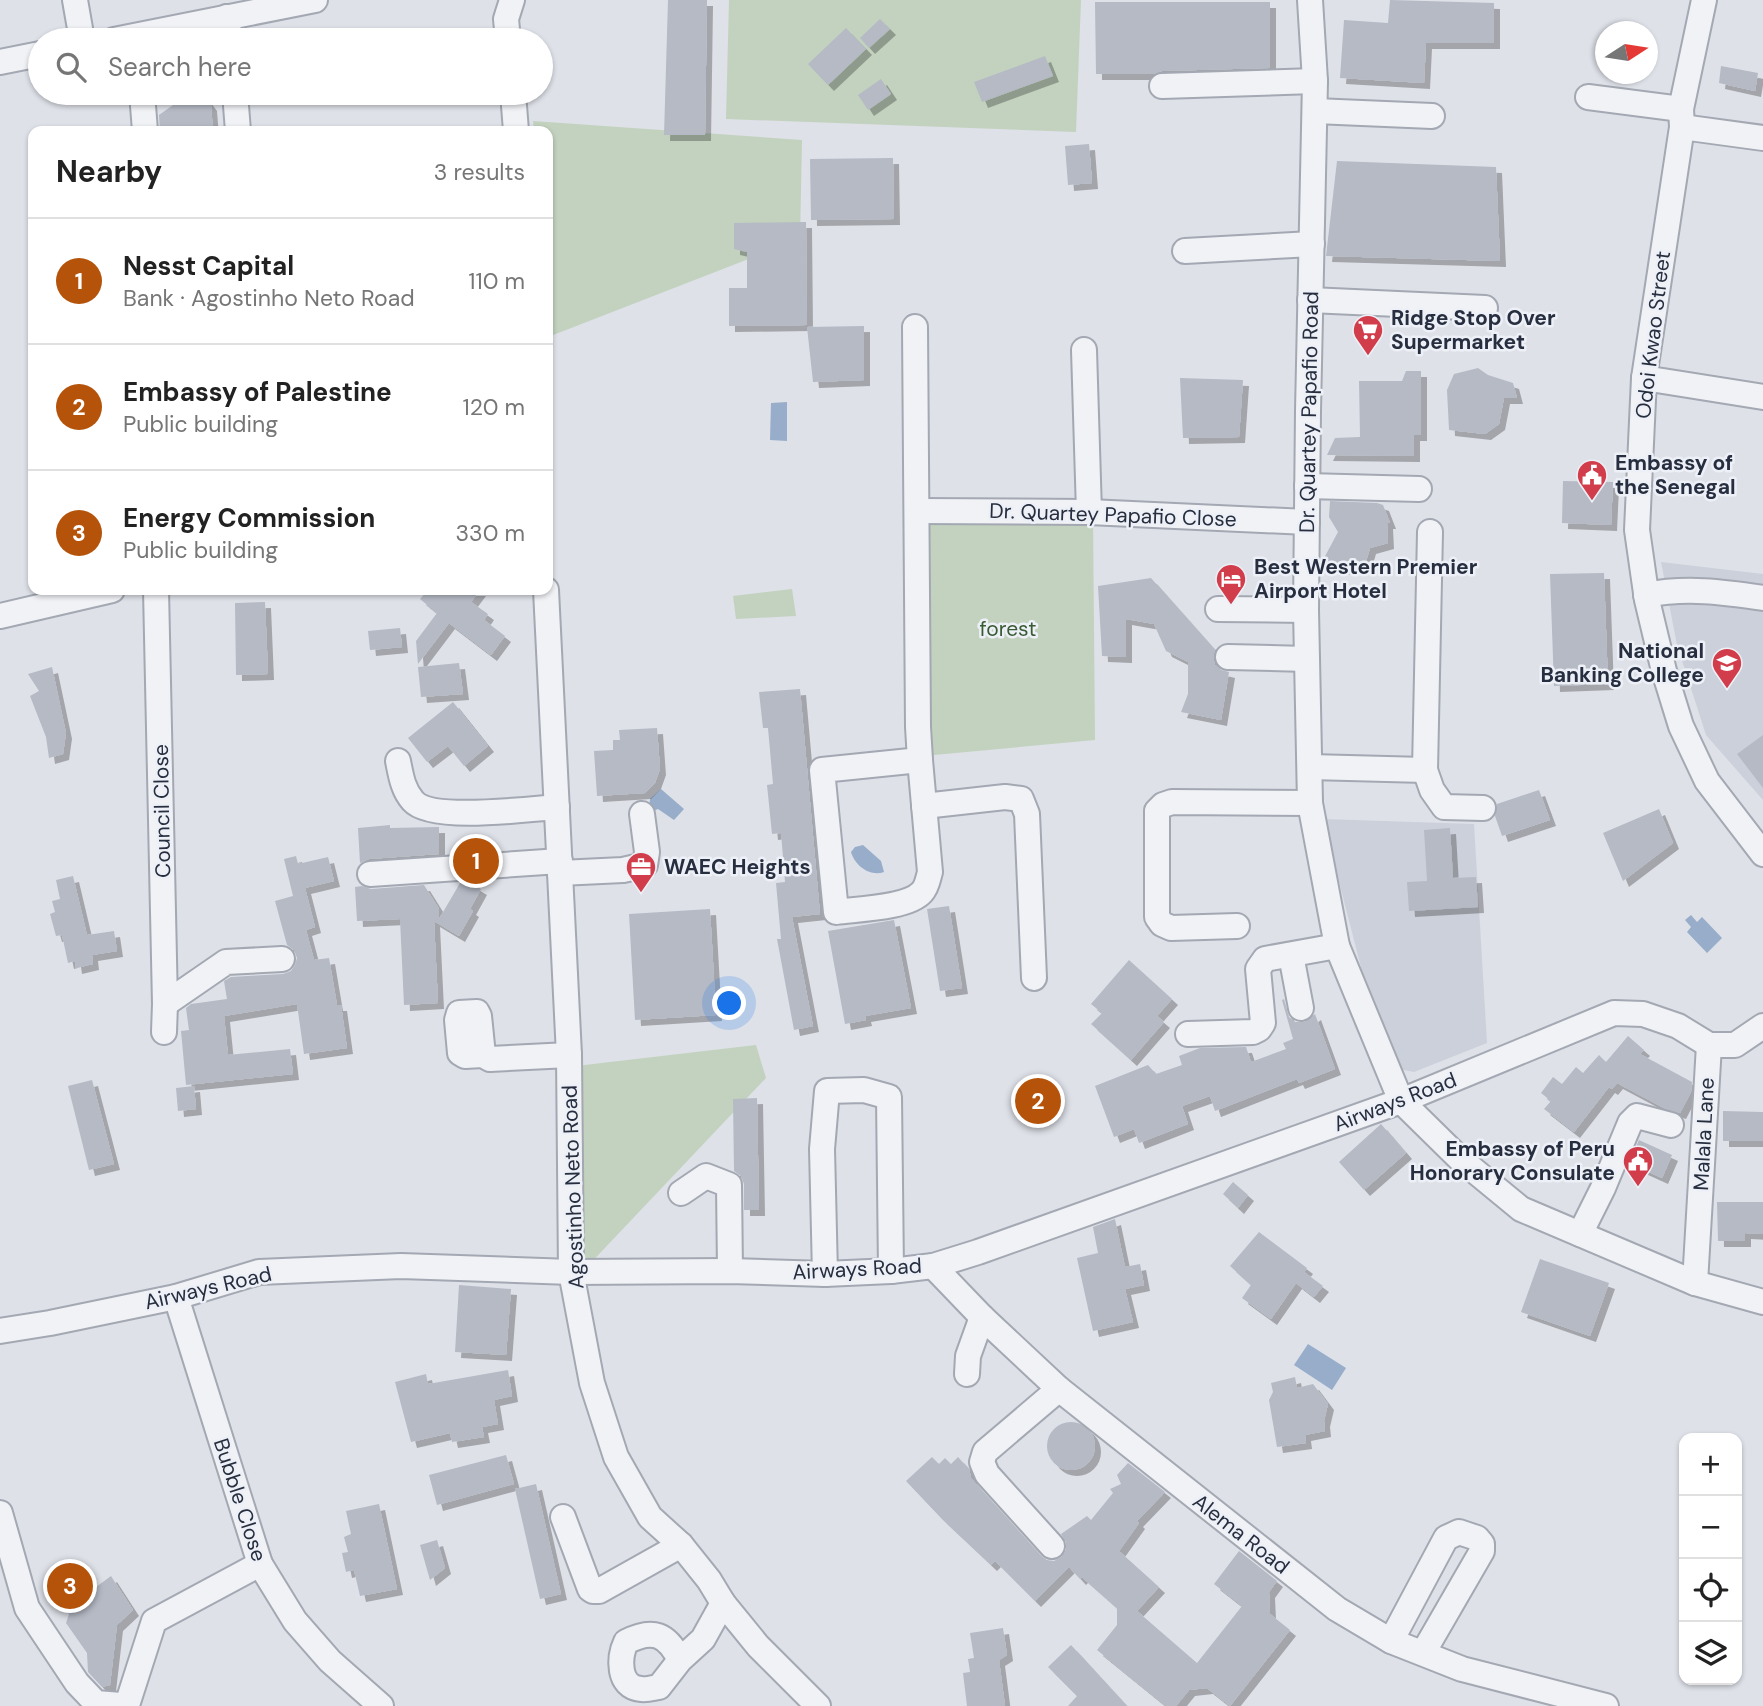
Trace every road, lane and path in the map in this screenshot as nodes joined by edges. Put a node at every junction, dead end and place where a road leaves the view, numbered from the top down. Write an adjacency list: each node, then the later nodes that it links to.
1 (75, 0): 5 (street)
2 (315, 0): 6 (street)
3 (1310, 0): 9 (street, Dr. Quartey Papafio Road)
4 (1704, 0): 17 (street, Odoi Kwao Street)
5 (80, 28)
6 (231, 28)
7 (28, 56): 8 (street)
8 (0, 62)
9 (1315, 81): 10 (street); 15 (street, Dr. Quartey Papafio Road)
10 (1162, 86)
11 (1588, 97): 17 (street)
12 (143, 105): 18 (street)
13 (236, 105): 19 (street)
14 (514, 105): 20 (street)
15 (1315, 111): 16 (street); 22 (street, Dr. Quartey Papafio Road)
16 (1432, 116)
17 (1681, 118): 21 (street); 28 (street, Odoi Kwao Street)
18 (145, 126)
19 (238, 126)
20 (516, 126)
21 (1763, 138)
22 (1312, 244): 23 (street); 24 (street, Dr. Quartey Papafio Road)
23 (1185, 251)
24 (1310, 300): 25 (street); 30 (street, Dr. Quartey Papafio Road)
25 (1485, 308)
26 (915, 327): 32 (street)
27 (1084, 350): 33 (street)
28 (1644, 378): 29 (street); 36 (street, Odoi Kwao Street)
29 (1763, 397)
30 (1307, 486): 31 (street); 34 (street, Dr. Quartey Papafio Road)
31 (1419, 489)
32 (918, 511): 33 (street, Dr. Quartey Papafio Close); 46 (street)
33 (1089, 512): 34 (street, Dr. Quartey Papafio Close)
34 (1307, 522): 42 (street, Dr. Quartey Papafio Road)
35 (1430, 532): 49 (street)
36 (1646, 594): 40 (street); 55 (street, Odoi Kwao Street)
37 (90, 595): 43 (street)
38 (156, 595): 63 (street, Council Close)
39 (546, 595): 52 (street, Agostinho Neto Road)
40 (1763, 598)
41 (1218, 609): 42 (street)
42 (1306, 610): 45 (street, Dr. Quartey Papafio Road)
43 (0, 616)
44 (1228, 657): 45 (street)
45 (1307, 659): 48 (street, Dr. Quartey Papafio Road)
46 (920, 760): 51 (street); 51 (street)
47 (398, 761): 52 (street)
48 (1310, 767): 49 (street); 50 (street, Dr. Quartey Papafio Road)
49 (1425, 770): 53 (street)
50 (1310, 803): 58 (street); 59 (street, Dr. Quartey Papafio Road)
51 (924, 806): 62 (street)
52 (557, 807): 56 (street, Agostinho Neto Road)
53 (1483, 808)
54 (642, 814): 56 (street)
55 (1763, 854)
56 (560, 867): 57 (street); 70 (street, Agostinho Neto Road)
57 (370, 874)
58 (1237, 926)
59 (1337, 946): 60 (street); 71 (street, Dr. Quartey Papafio Road)
60 (1292, 955): 64 (street); 67 (street)
61 (282, 959): 63 (street)
62 (1034, 978)
63 (165, 1004): 66 (street, Council Close)
64 (1301, 1007)
65 (1763, 1026): 68 (street)
66 (164, 1032)
67 (1188, 1034)
68 (1709, 1045): 71 (street, Airways Road); 80 (street, Malala Lane)
69 (483, 1055): 70 (street)
70 (569, 1055): 78 (street, Agostinho Neto Road)
71 (1401, 1101): 74 (street, Dr. Quartey Papafio Road); 75 (street, Airways Road)
72 (1671, 1125): 74 (street)
73 (681, 1193): 76 (street)
74 (1580, 1234): 80 (street, Dr. Quartey Papafio Road)
75 (933, 1266): 77 (street, Airways Road); 83 (street, Alema Road)
76 (730, 1271): 78 (street, Airways Road); 79 (street, Airways Road)
77 (891, 1271): 79 (street, Airways Road); 79 (street)
78 (571, 1272): 81 (street, Airways Road); 89 (street, Agostinho Neto Road)
79 (825, 1274)
80 (1695, 1283): 82 (street, Dr. Quartey Papafio Road)
81 (176, 1297): 84 (street, Airways Road); 91 (street, Bubble Close)
82 (1763, 1303)
83 (982, 1317): 85 (street); 86 (street, Alema Road)
84 (0, 1331)
85 (967, 1374)
86 (1059, 1389): 90 (street); 94 (street, Alema Road)
87 (0, 1513): 92 (street)
88 (563, 1517): 89 (street)
89 (681, 1545): 93 (street, Agostinho Neto Road)
90 (1052, 1546)
91 (260, 1564): 92 (street); 97 (street, Bubble Close)
92 (8, 1565)
93 (723, 1604): 96 (street); 98 (street, Agostinho Neto Road)
94 (1391, 1641): 95 (street, Alema Road); 95 (street)
95 (1423, 1653): 99 (street, Alema Road)
96 (680, 1660)
97 (381, 1706)
98 (818, 1706)
99 (1606, 1706)

